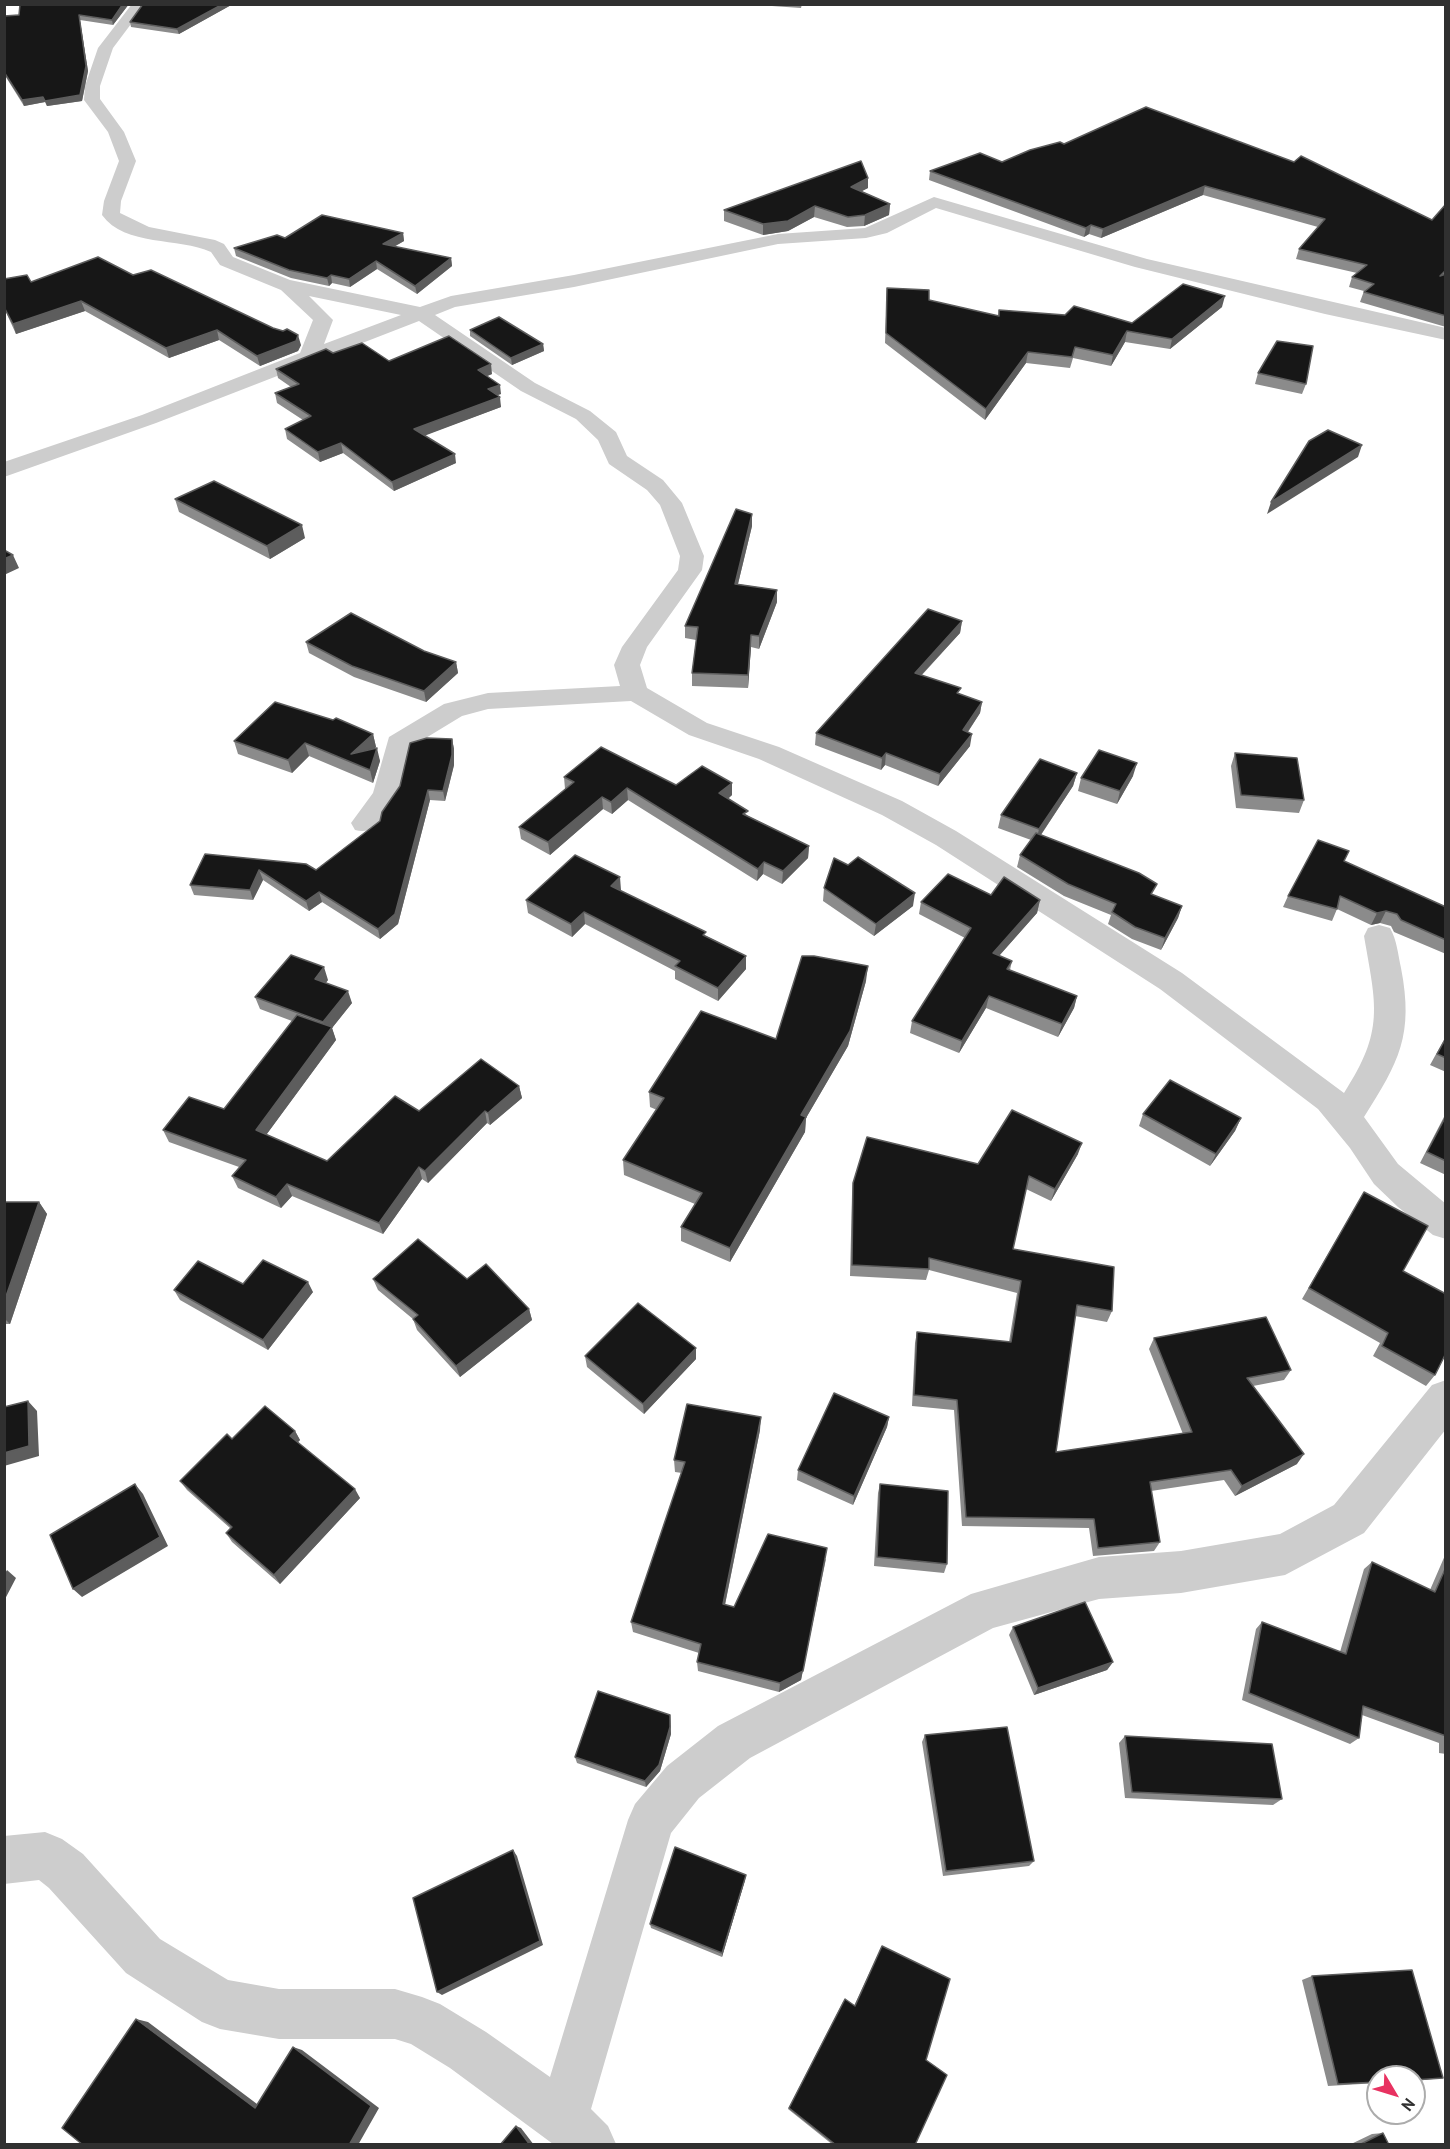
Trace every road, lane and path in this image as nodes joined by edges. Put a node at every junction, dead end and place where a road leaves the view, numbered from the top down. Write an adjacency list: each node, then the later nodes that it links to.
1 (140, 4): 2 (street)
2 (285, 285): 3 (street); 5 (street)
3 (420, 313): 4 (street); 5 (street); 7 (street)
4 (1446, 334)
5 (309, 357): 6 (street)
6 (4, 470)
7 (637, 693): 8 (street); 10 (street)
8 (365, 823)
9 (1379, 936): 10 (street)
10 (1345, 1119): 11 (street)
11 (1446, 1224)
12 (1446, 1398): 14 (street)
13 (4, 1860): 14 (street)
14 (577, 2131)

